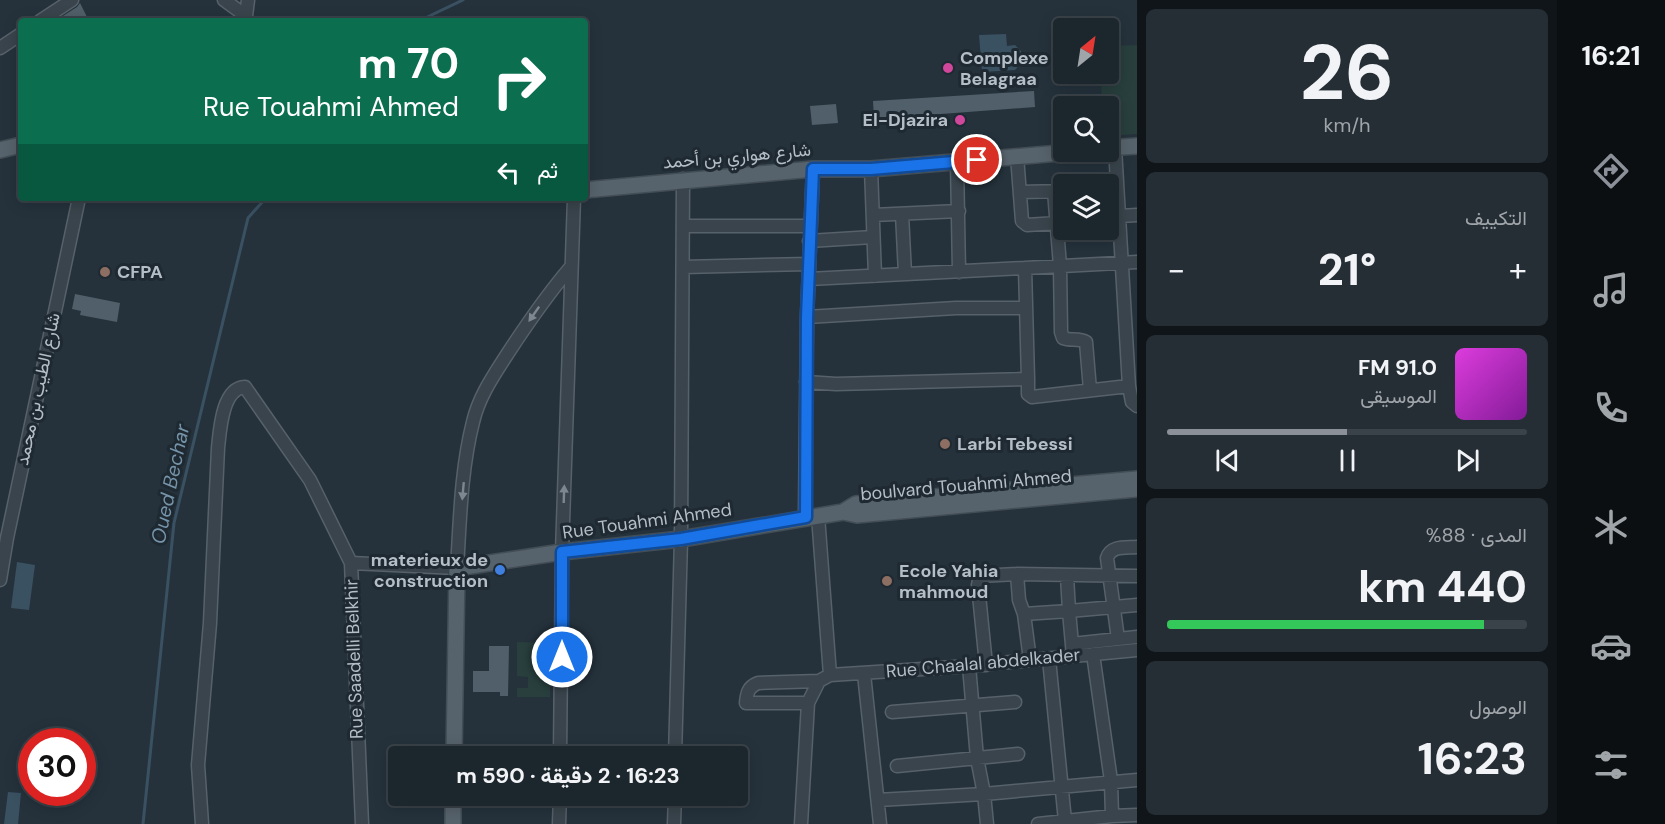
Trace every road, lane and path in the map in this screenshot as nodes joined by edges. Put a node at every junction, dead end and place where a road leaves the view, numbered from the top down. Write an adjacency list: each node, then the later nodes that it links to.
1 (72, 0): 4 (street)
2 (224, 0): 5 (street)
3 (248, 0): 6 (street)
4 (45, 18)
5 (244, 18)
6 (245, 18)
7 (18, 35): 8 (street)
8 (0, 48)
9 (1137, 146): 10 (main road)
10 (1119, 147)
11 (1053, 153): 12 (main road, شارع هواري بن أحمد)
12 (1017, 156): 13 (main road, شارع هواري بن أحمد); 19 (street)
13 (957, 162): 15 (main road, شارع هواري بن أحمد); 22 (street)
14 (813, 169): 15 (main road, شارع هواري بن أحمد); 16 (main road, شارع هواري بن أحمد); 30 (street)
15 (871, 169): 25 (street)
16 (683, 179): 17 (main road, شارع هواري بن أحمد); 29 (street)
17 (588, 190)
18 (1053, 191): 19 (street)
19 (1020, 192): 28 (street)
20 (78, 201): 66 (street, شارع الطيب بن محمد)
21 (573, 201): 39 (street)
22 (959, 211): 24 (street); 41 (street)
23 (1119, 212): 27 (street)
24 (902, 214): 25 (street); 42 (street)
25 (873, 215): 31 (street)
26 (1137, 215): 27 (street)
27 (1120, 216): 35 (street)
28 (1053, 223)
29 (683, 226): 30 (street); 38 (street)
30 (810, 226): 33 (street)
31 (873, 237): 33 (street); 43 (street)
32 (1058, 240): 37 (street)
33 (809, 241): 36 (street)
34 (1137, 262): 35 (street)
35 (1122, 263): 37 (street); 47 (street)
36 (809, 264): 38 (street); 44 (street)
37 (1060, 266): 40 (street); 51 (street)
38 (683, 267): 57 (street)
39 (570, 268): 59 (street, one-way to 39); 61 (street, one-way to 61)
40 (1025, 268): 41 (street); 45 (street)
41 (960, 272): 42 (street)
42 (905, 274): 43 (street)
43 (875, 276): 44 (street)
44 (809, 279): 46 (street)
45 (1026, 308): 46 (street); 48 (street)
46 (807, 317): 49 (street)
47 (1132, 350): 50 (street)
48 (1028, 379): 49 (street); 51 (street)
49 (806, 382): 56 (street)
50 (1130, 386): 51 (street); 52 (street)
51 (1090, 390)
52 (1137, 406)
53 (1137, 478): 55 (main road, boulvard Touahmi Ahmed)
54 (1137, 489): 55 (main road, boulvard Touahmi Ahmed)
55 (843, 512): 56 (main road, Rue Touahmi Ahmed)
56 (812, 517): 57 (main road, Rue Touahmi Ahmed); 81 (street)
57 (681, 539): 59 (main road, Rue Touahmi Ahmed); 88 (street)
58 (1137, 548): 64 (street)
59 (562, 552): 61 (main road, Rue Touahmi Ahmed); 87 (street)
60 (351, 563): 61 (street, Rue Saadelli Belkhir); 104 (street); 105 (street, Rue Saadelli Belkhir)
61 (457, 568): 86 (main road)
62 (1017, 574): 63 (street); 70 (street); 78 (street)
63 (1067, 576): 64 (street); 69 (street)
64 (1109, 576): 65 (street); 68 (street)
65 (1137, 576)
66 (0, 580)
67 (1137, 605): 68 (street)
68 (1114, 607): 69 (street); 72 (street)
69 (1069, 611): 70 (street); 73 (street)
70 (1024, 614): 77 (street)
71 (1137, 638): 72 (street)
72 (1118, 639): 73 (street)
73 (1073, 650): 75 (street, Rue Chaalal abdelkader); 76 (street, Rue Chaalal abdelkader)
74 (1137, 650): 75 (street, Rue Chaalal abdelkader)
75 (1093, 654): 93 (street)
76 (1049, 659): 77 (street, Rue Chaalal abdelkader); 94 (street)
77 (1030, 660): 78 (street, Rue Chaalal abdelkader)
78 (986, 665): 79 (street, Rue Chaalal abdelkader)
79 (969, 666): 80 (street, Rue Chaalal abdelkader); 84 (street)
80 (864, 674): 81 (street, Rue Chaalal abdelkader); 96 (street)
81 (824, 678): 83 (street); 83 (street, Rue Chaalal abdelkader)
82 (1015, 702): 84 (street)
83 (808, 703): 109 (street)
84 (973, 705): 85 (street); 90 (street)
85 (892, 712)
86 (454, 746)
87 (560, 746)
88 (675, 746)
89 (1018, 754): 90 (street)
90 (977, 758): 91 (street); 95 (street)
91 (897, 766)
92 (1137, 780): 93 (street)
93 (1111, 781): 94 (street); 101 (street)
94 (1063, 786): 95 (street); 102 (street)
95 (984, 794): 96 (street); 111 (street)
96 (878, 800): 110 (street)
97 (453, 806): 106 (main road)
98 (560, 806): 107 (street)
99 (675, 806): 108 (street)
100 (1137, 815): 101 (street)
101 (1112, 816): 103 (street)
102 (1065, 821): 103 (street); 112 (street)
103 (1093, 821)
104 (202, 824)
105 (362, 824)
106 (453, 824)
107 (559, 824)
108 (674, 824)
109 (801, 824)
110 (879, 824)
111 (987, 824)
112 (1038, 824)

